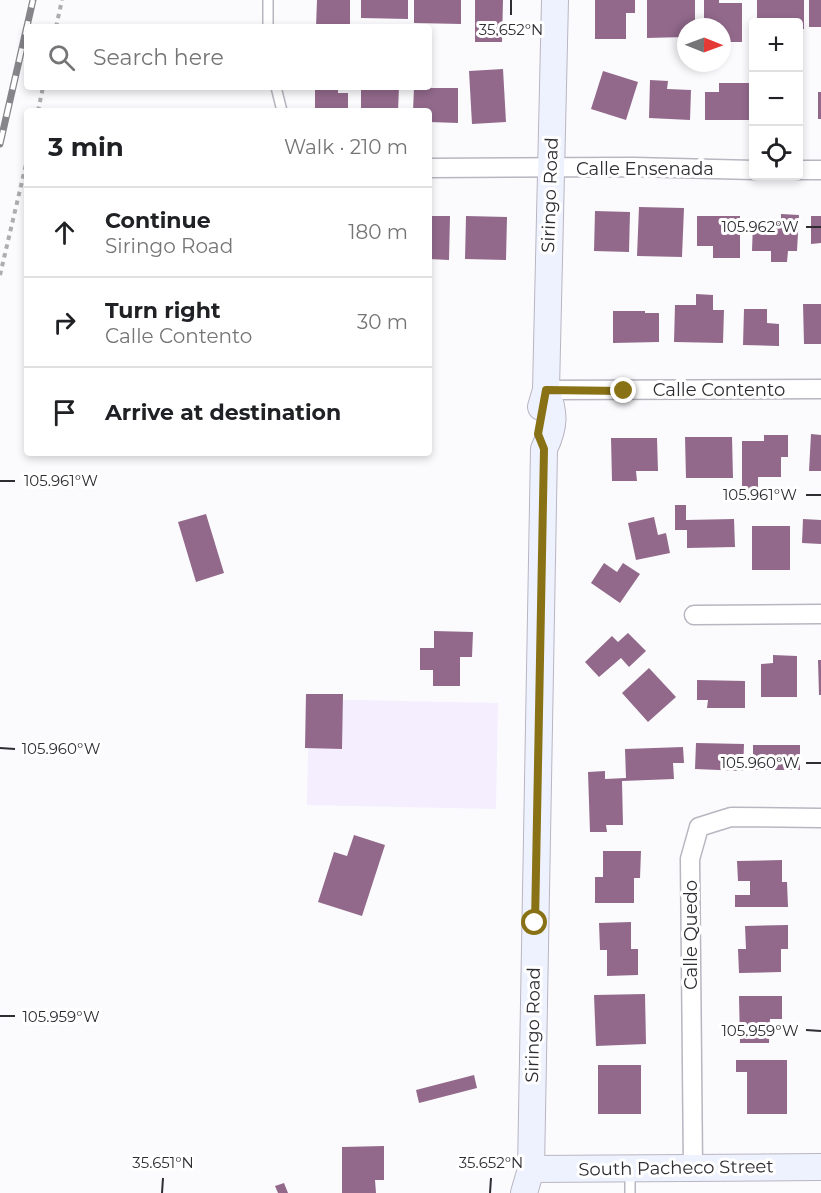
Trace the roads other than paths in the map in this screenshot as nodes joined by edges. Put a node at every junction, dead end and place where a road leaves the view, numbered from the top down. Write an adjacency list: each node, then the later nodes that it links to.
1 (268, 0): 3 (lane)
2 (555, 0): 7 (street, Siringo Road)
3 (268, 24)
4 (277, 90): 5 (lane)
5 (281, 108)
6 (432, 168): 7 (street, Calle Ensenada)
7 (551, 169): 8 (street, Calle Ensenada); 12 (street, Siringo Road)
8 (749, 170)
9 (803, 170): 10 (street)
10 (821, 170)
11 (821, 389): 12 (street, Calle Contento)
12 (546, 390): 19 (street, Siringo Road)
13 (821, 614): 14 (street)
14 (694, 615)
15 (821, 818): 17 (street, Calle Quedo)
16 (821, 1167): 17 (street, South Pacheco Street)
17 (693, 1168): 18 (street, South Pacheco Street)
18 (630, 1181): 19 (street, South Pacheco Street)
19 (531, 1185)

